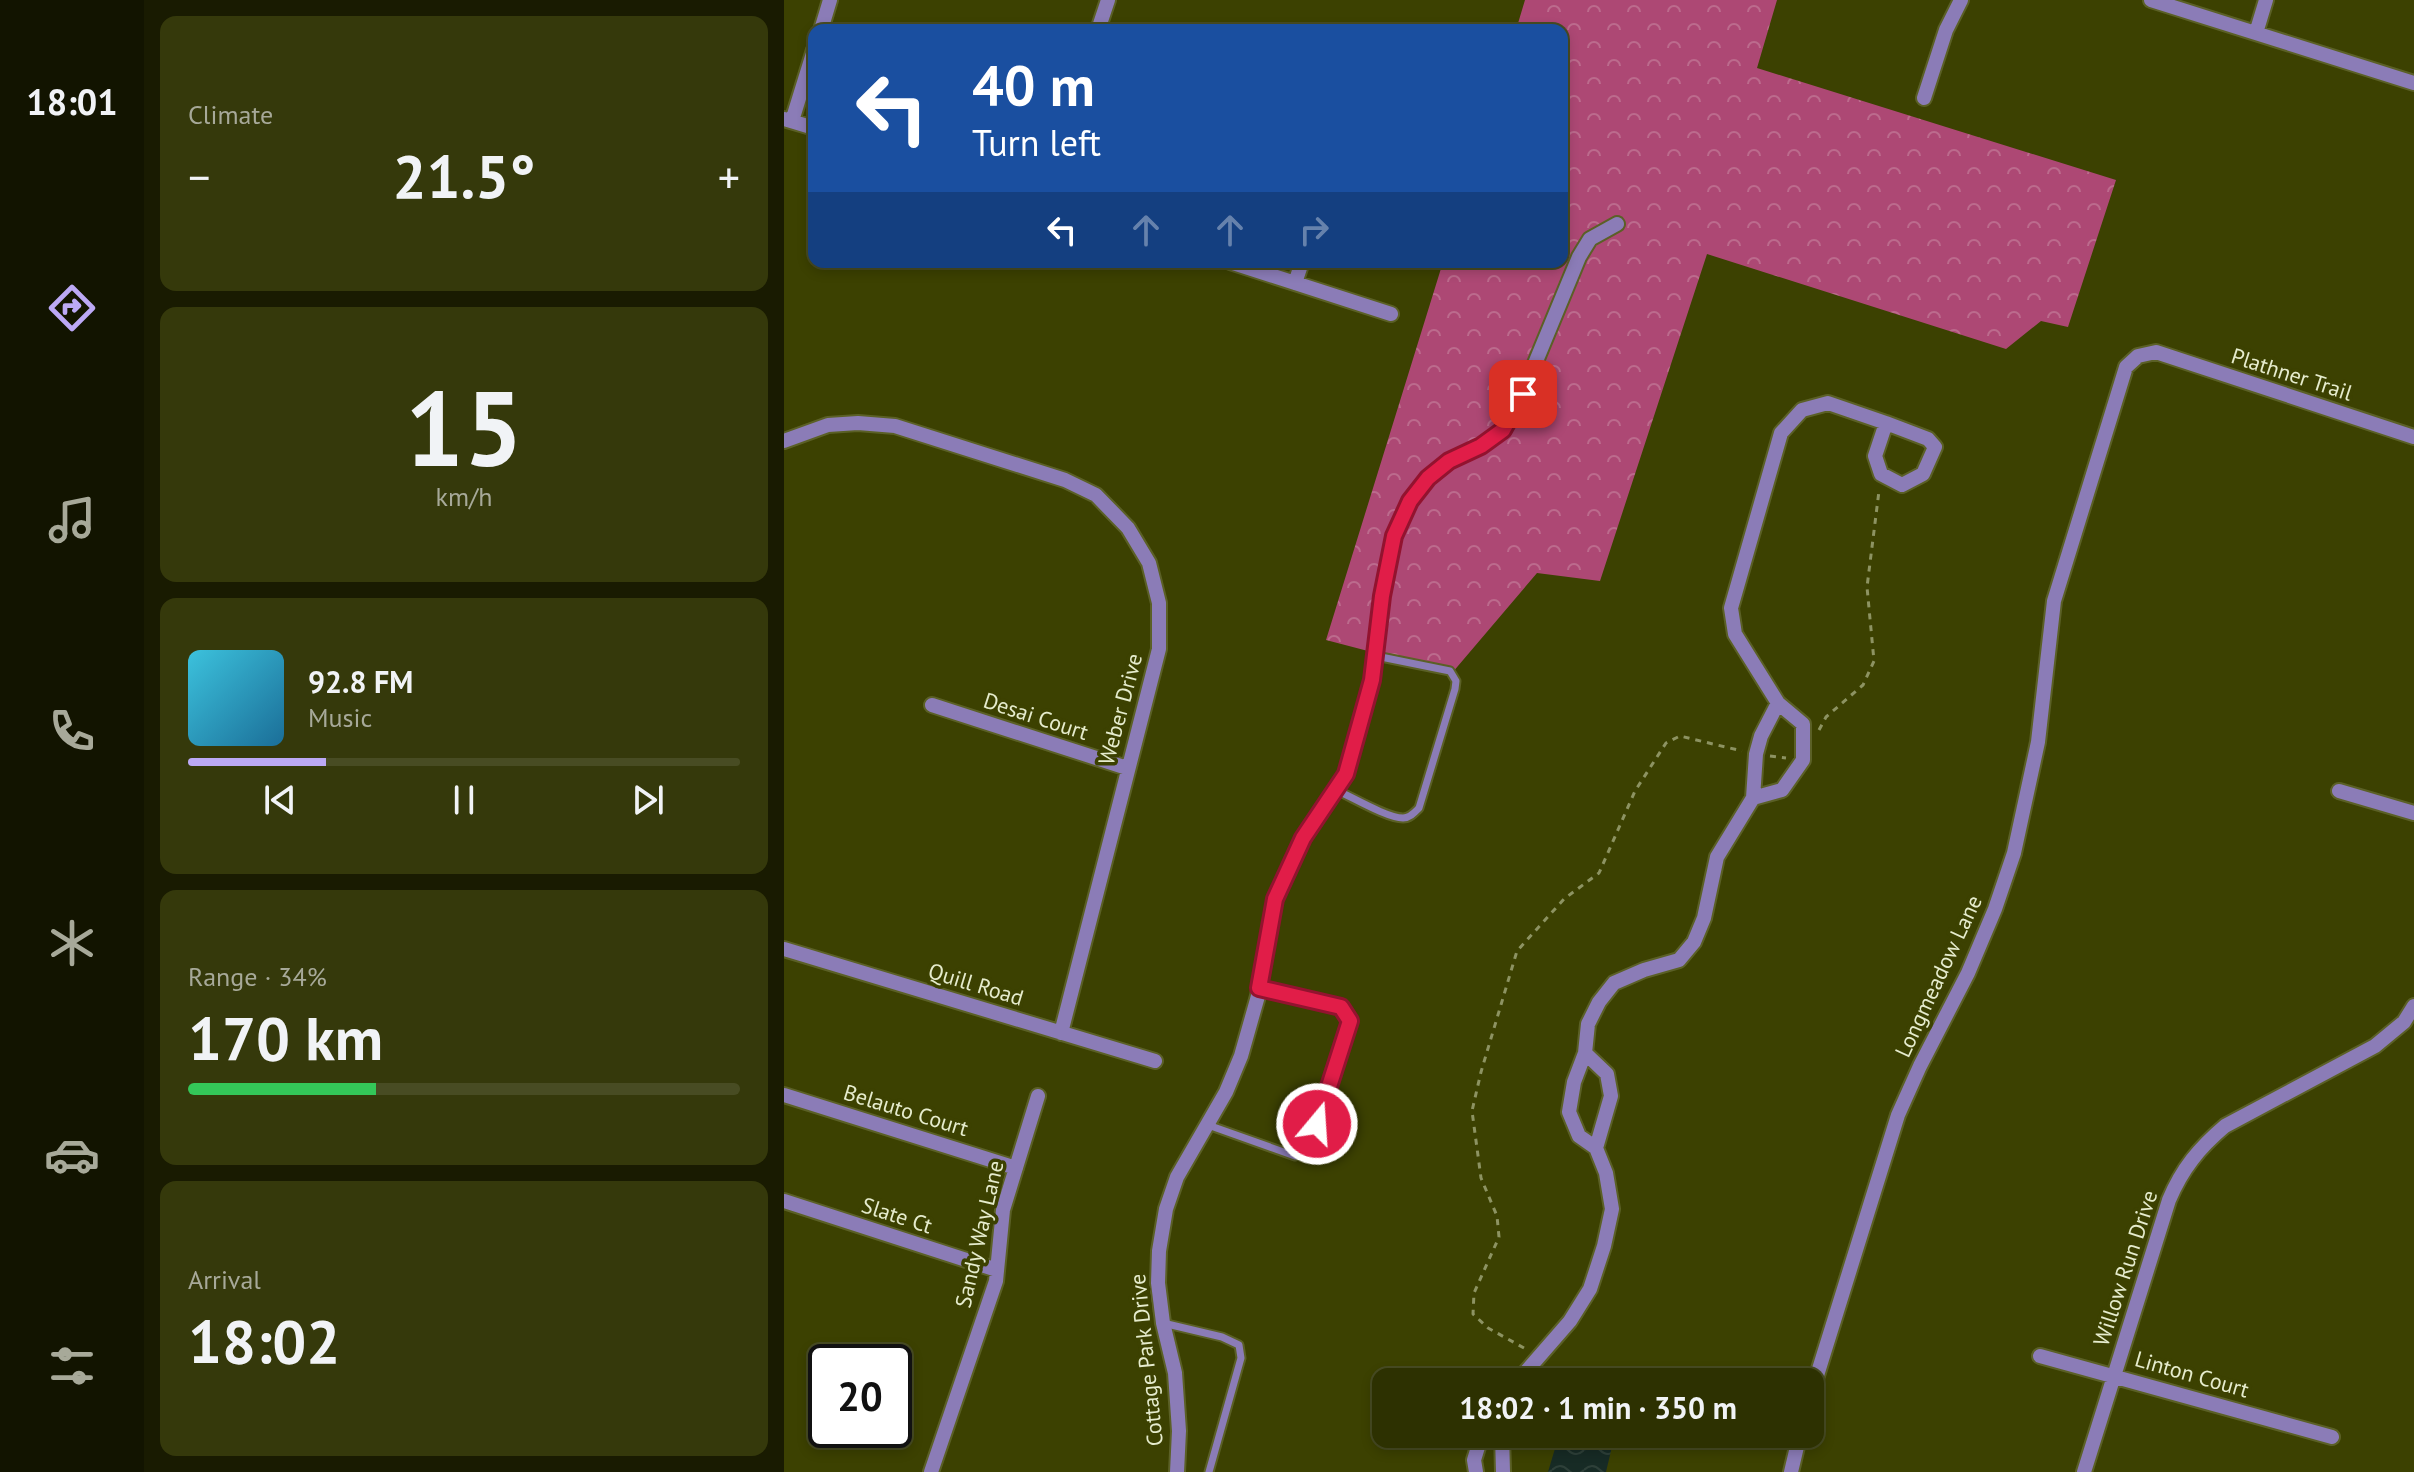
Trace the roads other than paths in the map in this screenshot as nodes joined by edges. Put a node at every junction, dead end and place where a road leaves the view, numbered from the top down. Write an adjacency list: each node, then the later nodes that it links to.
1 (830, 0): 6 (street)
2 (1108, 0): 7 (street)
3 (1961, 0): 11 (street)
4 (2151, 0): 8 (street)
5 (2266, 0): 8 (street)
6 (823, 24)
7 (1100, 24)
8 (2256, 33): 10 (street)
9 (808, 66): 12 (street)
10 (2414, 83)
11 (1924, 98)
12 (788, 120): 13 (street)
13 (808, 126)
14 (1617, 224): 23 (street, Cottage Park Drive)
15 (1249, 268): 17 (street)
16 (1300, 268): 17 (street)
17 (1295, 283): 18 (street)
18 (1391, 314)
19 (2156, 352): 21 (street, Plathner Trail); 47 (street, Longmeadow Lane)
20 (1886, 423): 20 (street); 24 (street)
21 (2414, 437)
22 (784, 441): 26 (street, Weber Drive)
23 (1375, 656): 27 (street, Cottage Park Drive); 27 (lane)
24 (1778, 703): 29 (street); 29 (street)
25 (932, 705): 26 (street, Desai Court)
26 (1127, 768): 34 (street, Weber Drive)
27 (1334, 789): 32 (street, Cottage Park Drive)
28 (2339, 791): 30 (street)
29 (1753, 798): 35 (street)
30 (2414, 813)
31 (784, 949): 34 (street, Quill Road)
32 (1259, 988): 39 (street, Cottage Park Drive); 39 (lane)
33 (2414, 1006): 48 (street, Willow Run Drive)
34 (1061, 1033): 36 (street, Quill Road)
35 (1585, 1053): 40 (street); 40 (street)
36 (1155, 1061)
37 (784, 1095): 41 (street, Belauto Court)
38 (1038, 1096): 41 (street, Sandy Way Lane)
39 (1208, 1125): 44 (street, Cottage Park Drive)
40 (1596, 1148): 46 (street)
41 (1016, 1168): 43 (street, Sandy Way Lane)
42 (784, 1201): 43 (street, Slate Ct)
43 (997, 1270): 53 (street, Sandy Way Lane)
44 (1163, 1323): 54 (street, Cottage Park Drive); 55 (lane)
45 (2040, 1356): 48 (street, Linton Court)
46 (1528, 1368)
47 (1819, 1368)
48 (2114, 1375): 49 (street, Linton Court); 59 (street, Willow Run Drive)
49 (2332, 1437)
50 (1478, 1448): 56 (street)
51 (1502, 1448): 57 (street)
52 (1797, 1448): 58 (street)
53 (931, 1472)
54 (1177, 1472)
55 (1209, 1472)
56 (1476, 1472)
57 (1503, 1472)
58 (1791, 1472)
59 (2084, 1472)

